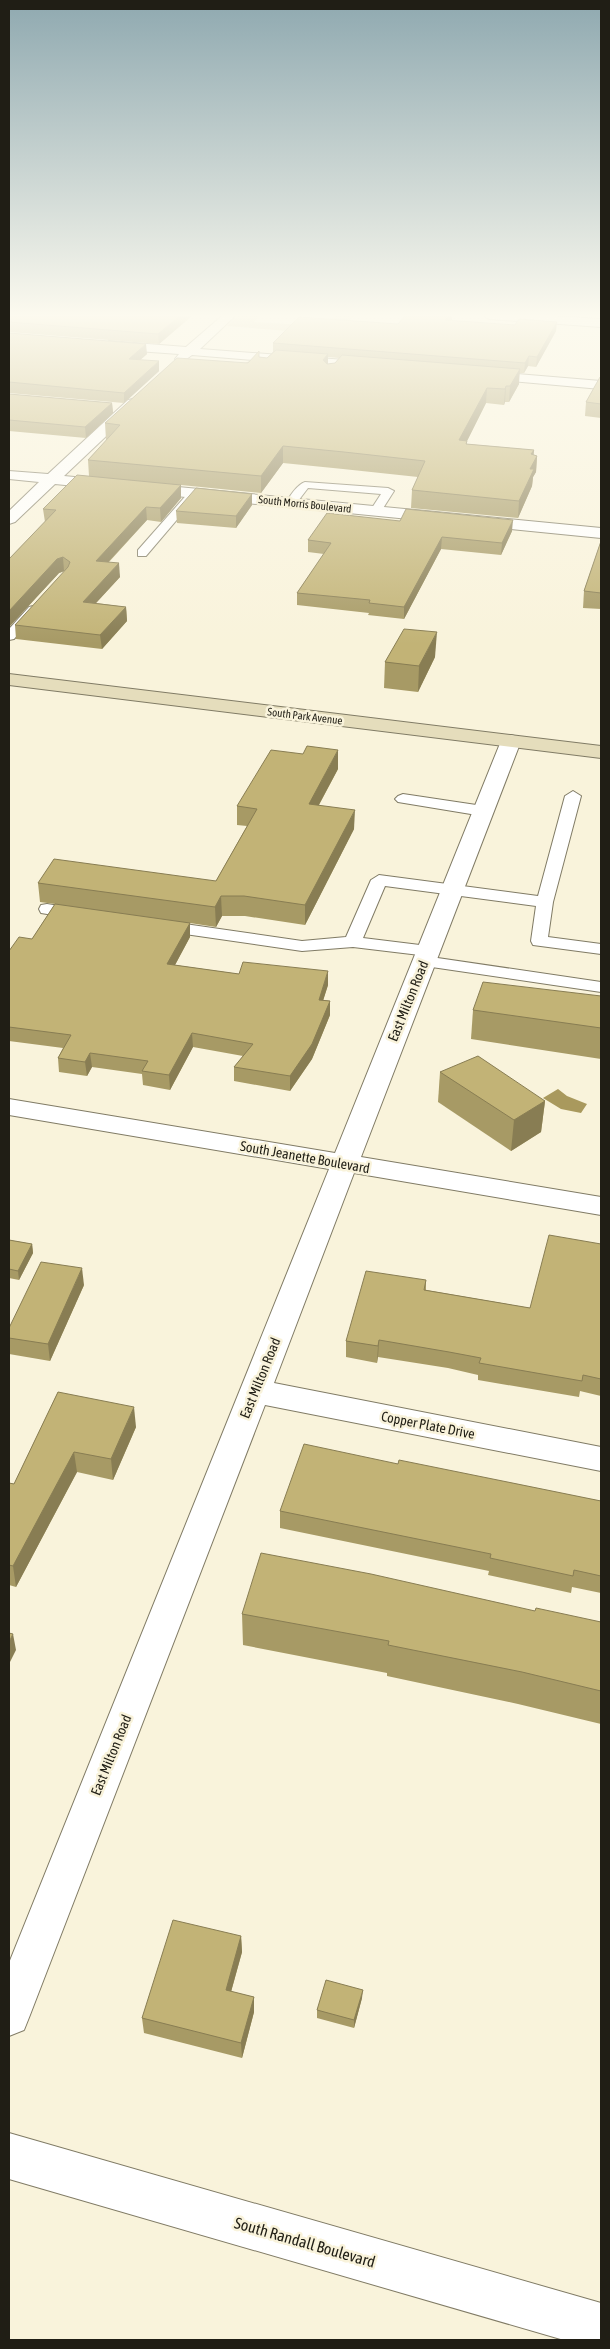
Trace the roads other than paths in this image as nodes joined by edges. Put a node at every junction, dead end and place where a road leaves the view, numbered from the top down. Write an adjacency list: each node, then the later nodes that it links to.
1 (110, 425): 3 (street)
2 (9, 475): 3 (street, South Morris Boulevard)
3 (51, 479): 5 (street, South Morris Boulevard); 9 (street)
4 (352, 488): 6 (lane); 7 (lane); 8 (lane)
5 (194, 493): 6 (street, South Morris Boulevard); 11 (lane)
6 (291, 503): 7 (street, South Morris Boulevard)
7 (340, 508): 8 (street, South Morris Boulevard)
8 (376, 511): 10 (street, South Morris Boulevard)
9 (9, 519)
10 (601, 533)
11 (142, 553)
12 (39, 603): 13 (lane)
13 (9, 636)
14 (9, 679): 15 (main road, South Park Avenue)
15 (511, 741): 16 (main road, South Park Avenue); 19 (street, East Milton Road)
16 (601, 752)
17 (573, 796): 21 (lane)
18 (403, 799): 19 (lane)
19 (483, 811): 20 (street, East Milton Road)
20 (452, 890): 21 (lane); 25 (lane); 27 (street, East Milton Road)
21 (545, 902): 26 (lane)
22 (48, 909): 23 (lane)
23 (96, 916)
24 (145, 924): 25 (lane)
25 (353, 942): 27 (lane)
26 (601, 950)
27 (426, 956): 28 (lane); 30 (street, East Milton Road)
28 (601, 987)
29 (9, 1107): 30 (street, South Jeanette Boulevard)
30 (344, 1164): 31 (street, South Jeanette Boulevard); 32 (street, East Milton Road)
31 (601, 1206)
32 (255, 1391): 33 (street, Copper Plate Drive); 34 (street, East Milton Road)
33 (601, 1458)
34 (9, 2015)
35 (9, 2156): 36 (street, South Randall Boulevard)
36 (601, 2328)

